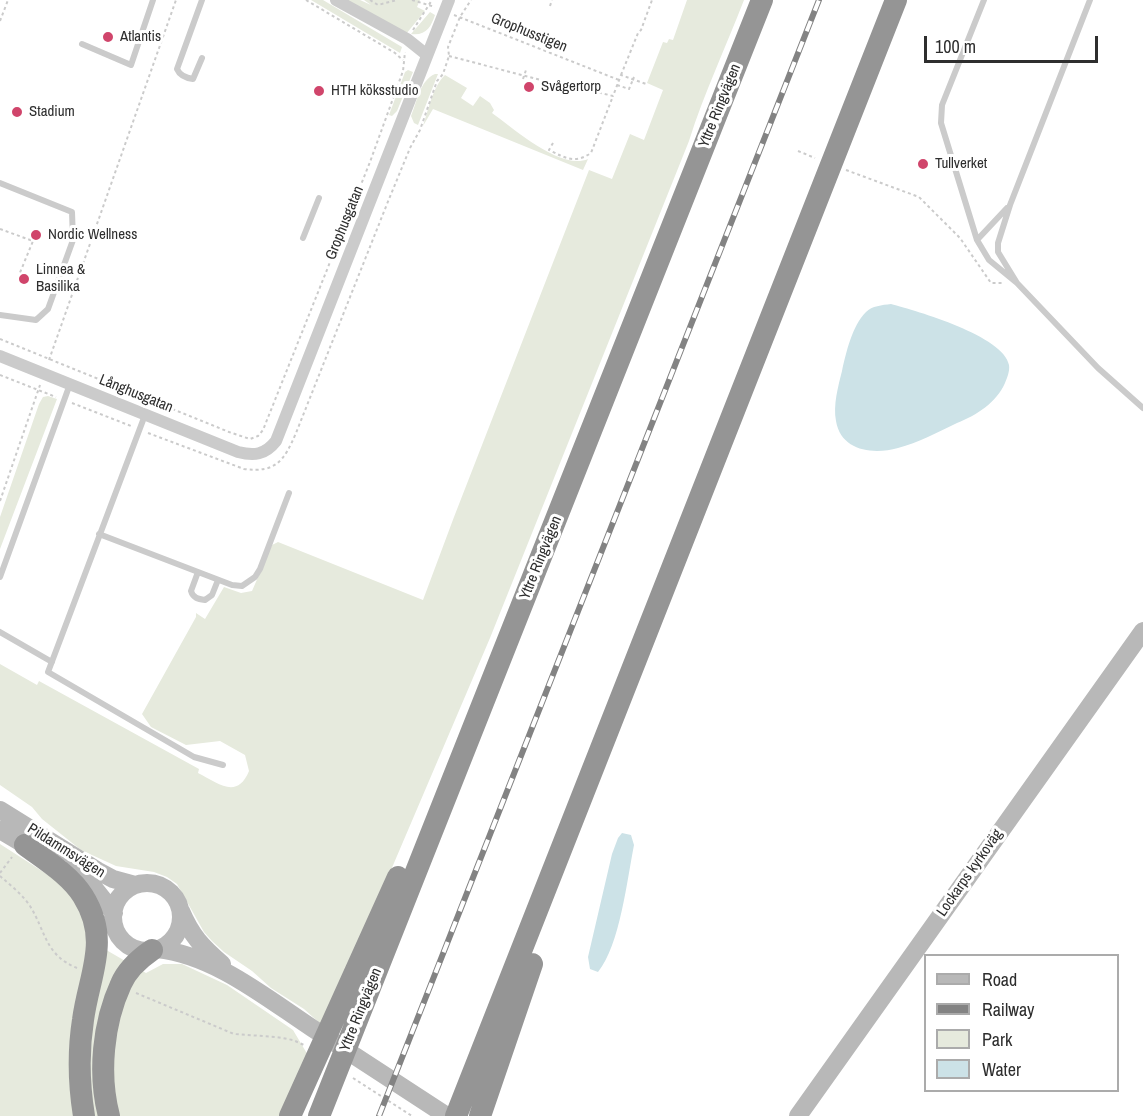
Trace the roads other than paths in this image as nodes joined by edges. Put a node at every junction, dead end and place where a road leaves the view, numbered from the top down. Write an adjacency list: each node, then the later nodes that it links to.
1 (153, 0): 9 (lane)
2 (202, 0): 11 (lane)
3 (336, 0): 10 (street)
4 (762, 0): 41 (highway, Yttre Ringvägen)
5 (896, 0): 43 (highway)
6 (984, 0): 16 (lane)
7 (1090, 0): 14 (lane)
8 (447, 6): 10 (street, Grophusgatan)
9 (82, 44)
10 (427, 55): 23 (street, Grophusgatan)
11 (202, 58)
12 (0, 183): 18 (lane)
13 (319, 198): 15 (lane)
14 (1010, 205): 16 (lane); 17 (lane)
15 (303, 238)
16 (977, 240): 17 (lane)
17 (1017, 283): 21 (lane)
18 (0, 315)
19 (0, 356): 20 (street, Långhusgatan)
20 (70, 384): 22 (street, Långhusgatan); 27 (lane)
21 (1143, 408)
22 (145, 414): 23 (street, Långhusgatan); 25 (lane)
23 (263, 453)
24 (289, 493): 28 (lane)
25 (99, 534): 26 (lane); 31 (lane)
26 (198, 572): 28 (lane); 28 (lane)
27 (0, 577)
28 (219, 579)
29 (1143, 631): 51 (main road, Lockarps kyrkoväg)
30 (0, 632): 31 (lane)
31 (52, 662): 32 (lane)
32 (223, 765)
33 (0, 810): 36 (main road, Pildammsvägen)
34 (0, 830): 35 (main road, Pildammsvägen)
35 (19, 851): 38 (main road, Pildammsvägen); 42 (highway)
36 (135, 885): 37 (main road, Pildammsvägen); 38 (main road)
37 (180, 909): 39 (main road); 40 (main road, Pildammsvägen)
38 (114, 920): 39 (main road, Pildammsvägen); 42 (highway)
39 (154, 950): 40 (main road, Pildammsvägen); 46 (highway)
40 (251, 988): 48 (main road, Pildammsvägen)
41 (356, 995): 44 (highway, Yttre Ringvägen); 47 (highway)
42 (80, 1059): 45 (highway)
43 (482, 1078): 49 (highway); 50 (highway)
44 (322, 1108)
45 (84, 1116)
46 (109, 1116)
47 (290, 1116)
48 (447, 1116)
49 (456, 1116)
50 (480, 1116)
51 (798, 1116)

